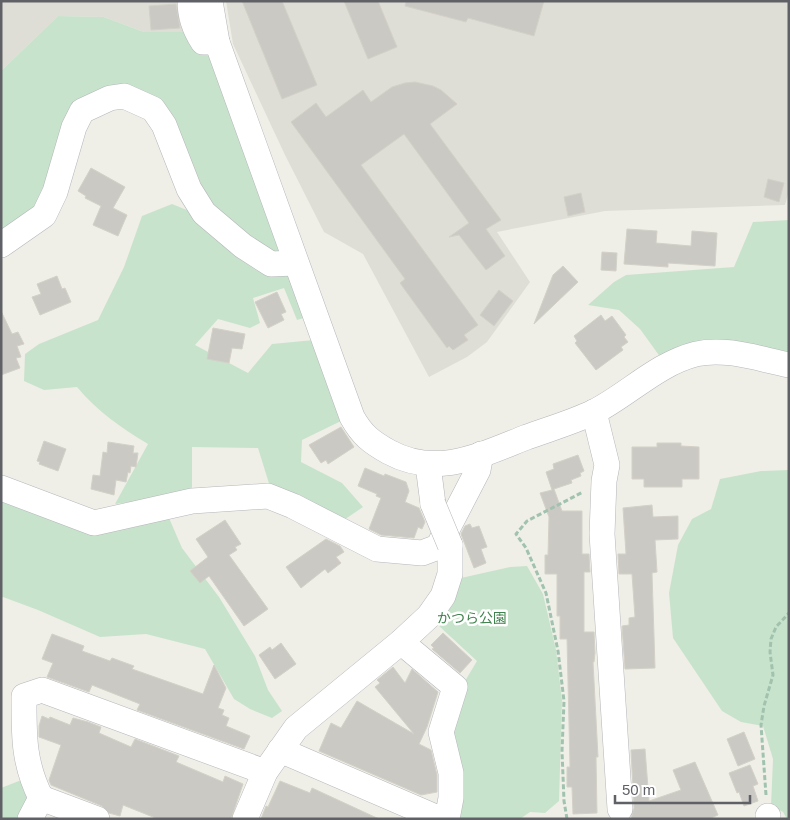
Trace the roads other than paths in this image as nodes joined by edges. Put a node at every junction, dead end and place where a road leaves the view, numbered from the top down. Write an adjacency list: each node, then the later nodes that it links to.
1 (190, 1): 3 (street)
2 (210, 1): 3 (street)
3 (217, 42): 5 (street)
4 (1, 245): 5 (street)
5 (295, 263): 9 (street)
6 (789, 365): 7 (street)
7 (594, 412): 8 (street); 15 (street)
8 (481, 454): 9 (street); 10 (street)
9 (428, 465): 11 (street, bridge)
10 (1, 488)
11 (401, 642): 12 (street); 19 (street)
12 (280, 750): 13 (street); 18 (street)
13 (265, 772): 14 (street); 17 (street)
14 (36, 808): 16 (street)
15 (620, 809)
16 (97, 819)
17 (245, 819)
18 (440, 819)
19 (447, 819)

